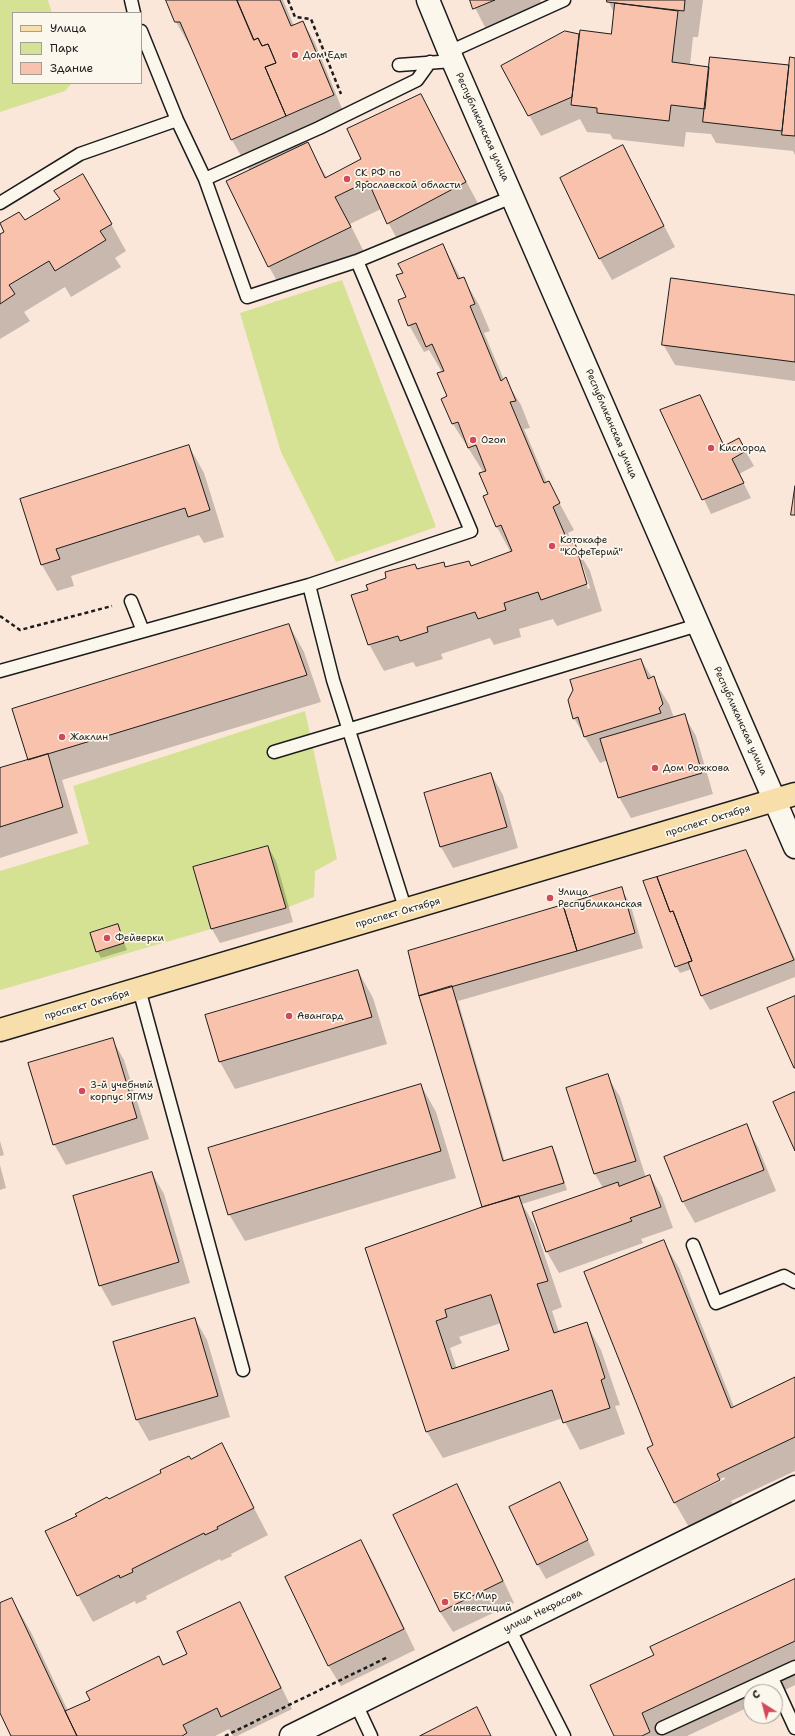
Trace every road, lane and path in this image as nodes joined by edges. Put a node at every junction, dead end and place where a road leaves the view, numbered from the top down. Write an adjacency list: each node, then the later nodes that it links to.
1 (130, 0): 5 (lane)
2 (288, 0): 10 (path)
3 (428, 0): 7 (main road, Республиканская улица)
4 (564, 0): 7 (lane)
5 (134, 12)
6 (142, 33): 11 (lane)
7 (451, 57): 8 (lane); 13 (main road, Республиканская улица)
8 (430, 62): 9 (lane); 10 (lane)
9 (399, 65)
10 (350, 113): 12 (lane)
11 (177, 120): 12 (lane); 14 (lane)
12 (205, 179): 15 (lane)
13 (512, 197): 15 (lane); 19 (main road, Республиканская улица)
14 (0, 203)
15 (357, 260): 16 (lane)
16 (309, 586): 20 (lane); 22 (lane)
17 (131, 601): 18 (path); 20 (lane)
18 (0, 616)
19 (698, 625): 22 (lane); 24 (main road, Республиканская улица)
20 (143, 632): 21 (lane)
21 (0, 671)
22 (349, 729): 23 (lane); 26 (lane)
23 (274, 752)
24 (785, 798): 25 (main road, Республиканская улица); 26 (main road, проспект Октября)
25 (795, 847)
26 (406, 911): 27 (main road, проспект Октября)
27 (140, 989): 28 (main road, проспект Октября); 31 (lane)
28 (0, 1030)
29 (693, 1245): 30 (lane)
30 (795, 1282)
31 (243, 1370)
32 (795, 1486): 33 (main road, улица Некрасова)
33 (509, 1628): 36 (main road, улица Некрасова); 41 (lane)
34 (795, 1667): 35 (lane)
35 (772, 1678): 37 (lane); 38 (lane)
36 (356, 1704): 39 (main road, улица Некрасова); 40 (lane)
37 (662, 1728)
38 (795, 1728)
39 (291, 1736)
40 (371, 1736)
41 (564, 1736)

